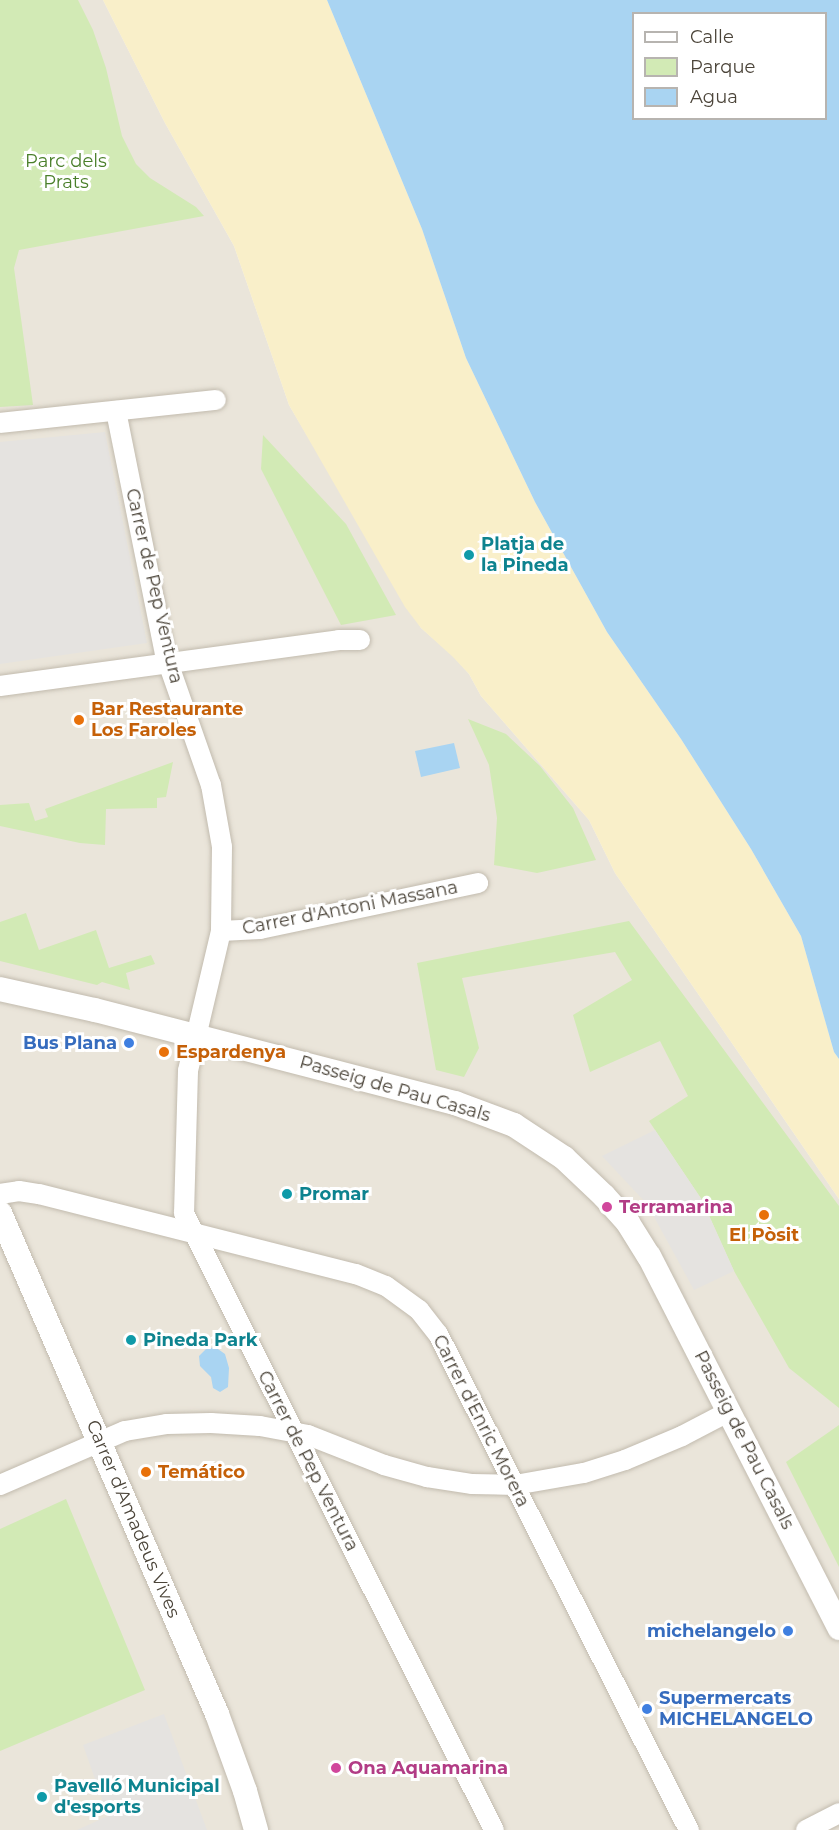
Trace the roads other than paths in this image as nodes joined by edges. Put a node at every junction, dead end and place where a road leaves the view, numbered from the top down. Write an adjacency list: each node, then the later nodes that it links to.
1 (216, 400): 2 (street)
2 (116, 411): 3 (street); 5 (street, Carrer de Pep Ventura)
3 (0, 423)
4 (360, 640): 5 (street)
5 (167, 663): 6 (street); 8 (street, Carrer de Pep Ventura)
6 (0, 686)
7 (478, 883): 8 (street, Carrer d'Antoni Massana)
8 (221, 931): 10 (street, Carrer de Pep Ventura)
9 (0, 988): 10 (street, Passeig de Pau Casals)
10 (195, 1035): 13 (street, Carrer de Pep Ventura); 14 (street, Passeig de Pau Casals)
11 (0, 1194): 13 (street, Carrer d'Enric Morera)
12 (0, 1213): 16 (street, Carrer d'Amadeus Vives)
13 (192, 1232): 15 (street, Carrer de Pep Ventura); 18 (street, Carrer d'Enric Morera)
14 (730, 1411): 18 (street); 19 (street, Passeig de Pau Casals)
15 (293, 1432): 16 (street); 18 (street); 22 (street, Carrer de Pep Ventura)
16 (99, 1442): 17 (street); 21 (street, Carrer d'Amadeus Vives)
17 (0, 1485)
18 (515, 1485): 23 (street, Carrer d'Enric Morera)
19 (839, 1628)
20 (839, 1814): 24 (street)
21 (256, 1830)
22 (494, 1830)
23 (690, 1830)
24 (806, 1830)

